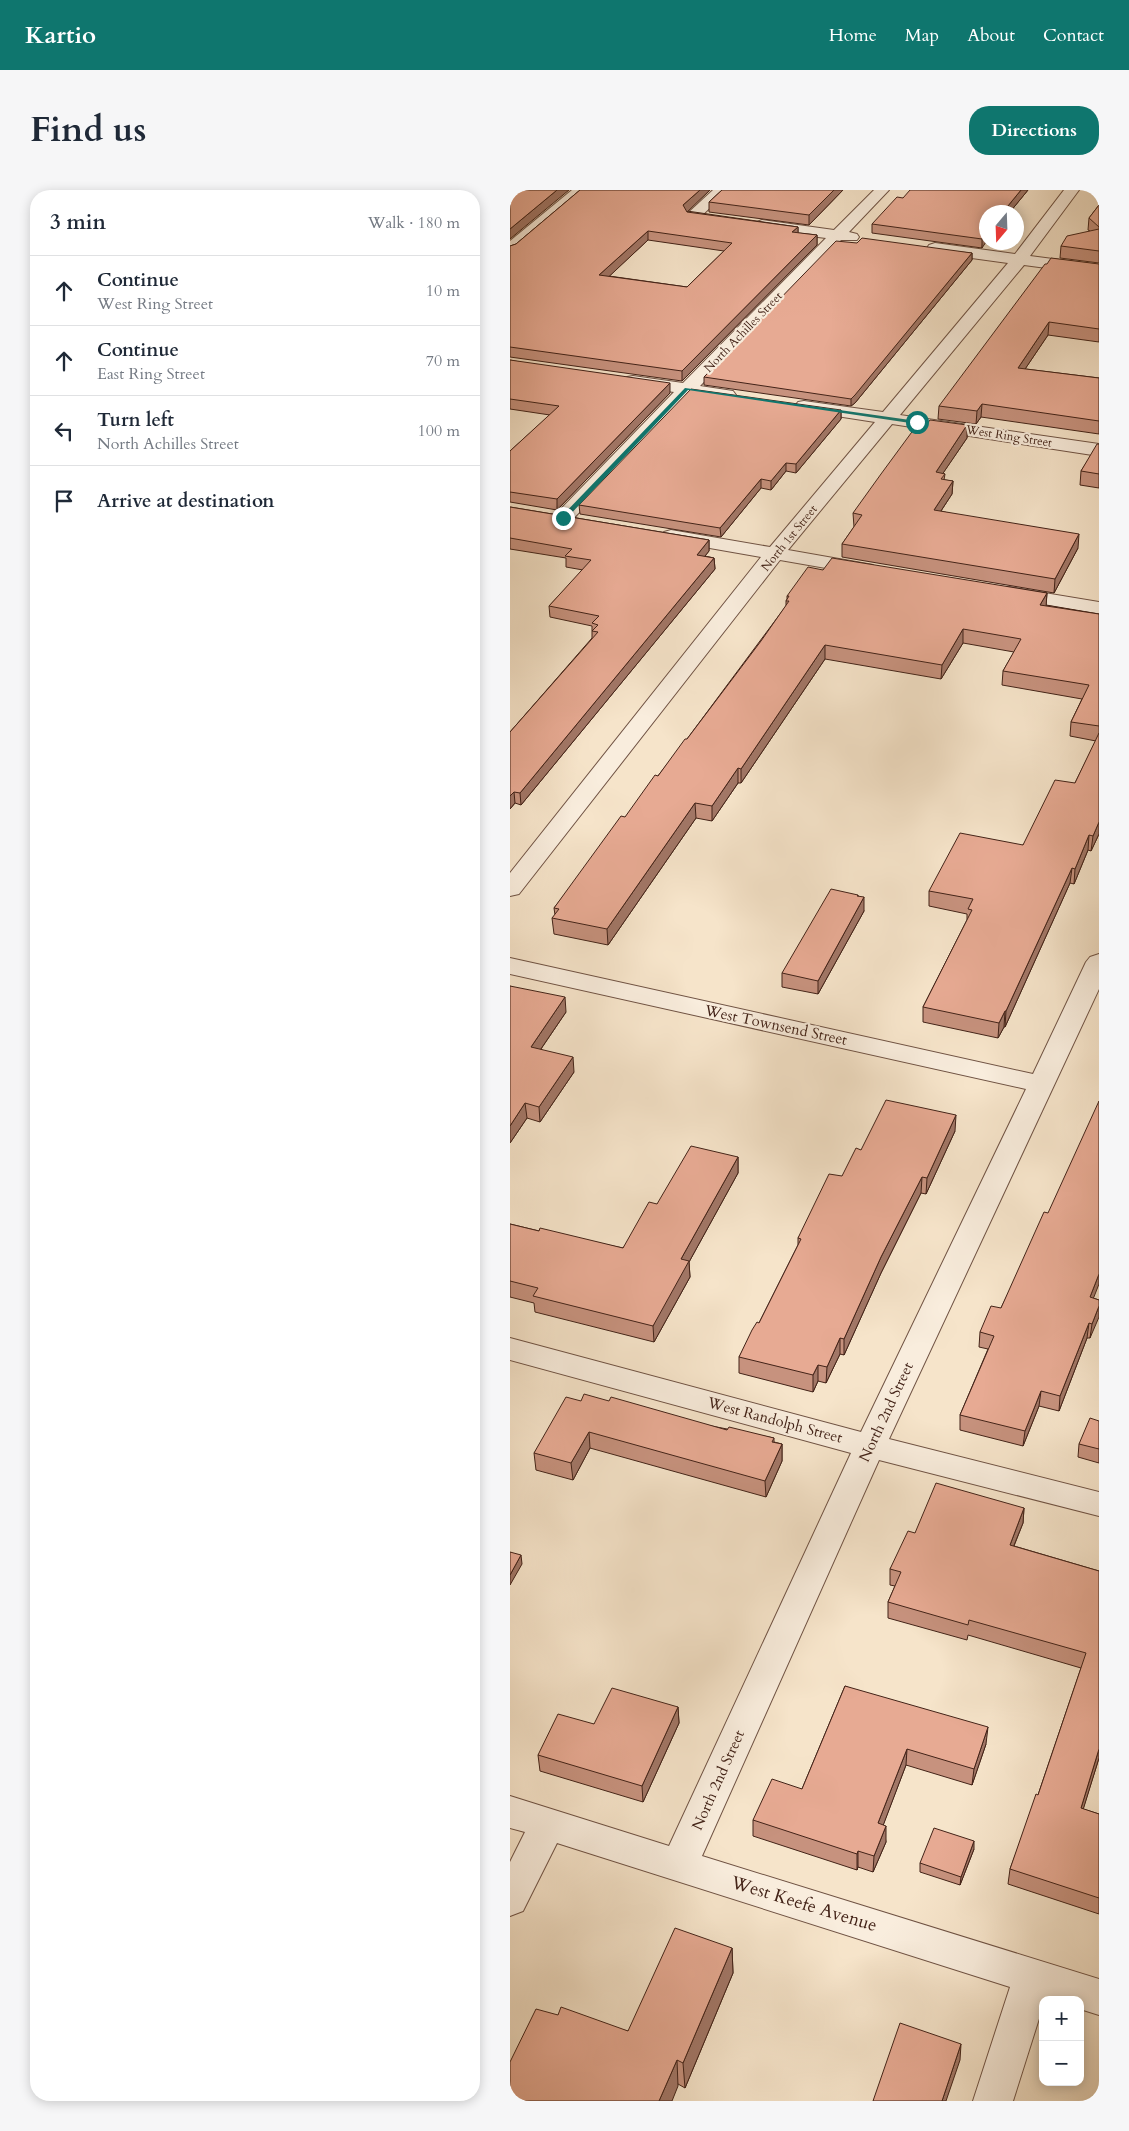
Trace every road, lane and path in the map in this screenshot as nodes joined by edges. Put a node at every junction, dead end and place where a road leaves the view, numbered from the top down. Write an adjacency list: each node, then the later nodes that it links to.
1 (581, 190): 10 (street)
2 (722, 190): 5 (street)
3 (882, 190): 7 (street, North Achilles Street)
4 (1072, 190): 11 (street, North 1st Street)
5 (712, 219)
6 (749, 224): 7 (street)
7 (837, 235): 8 (street); 14 (street, North Achilles Street)
8 (866, 239)
9 (924, 247): 11 (street)
10 (510, 248)
11 (1019, 260): 12 (street); 17 (street, North 1st Street)
12 (1099, 270)
13 (613, 378): 14 (street)
14 (687, 389): 15 (street); 19 (street, North Achilles Street)
15 (748, 398)
16 (787, 403): 17 (street, West Ring Street)
17 (889, 418): 18 (street, West Ring Street); 21 (street, North 1st Street)
18 (1099, 450)
19 (563, 518)
20 (649, 532): 21 (street)
21 (776, 553): 22 (street); 25 (street, North 1st Street)
22 (889, 572)
23 (994, 590): 24 (street)
24 (1099, 608)
25 (510, 889)
26 (1099, 962): 28 (street, North 2nd Street)
27 (510, 966): 28 (street, West Townsend Street)
28 (1042, 1084): 30 (street, North 2nd Street)
29 (510, 1349): 30 (street, West Randolph Street)
30 (870, 1446): 31 (street, West Randolph Street); 34 (street, North 2nd Street)
31 (1099, 1504)
32 (510, 1812): 33 (street, West Keefe Avenue)
33 (548, 1824): 34 (street, West Keefe Avenue); 35 (street)
34 (679, 1865): 36 (street, West Keefe Avenue)
35 (510, 1899)
36 (1033, 1976): 37 (street, West Keefe Avenue); 38 (street)
37 (1099, 1997)
38 (993, 2101)

